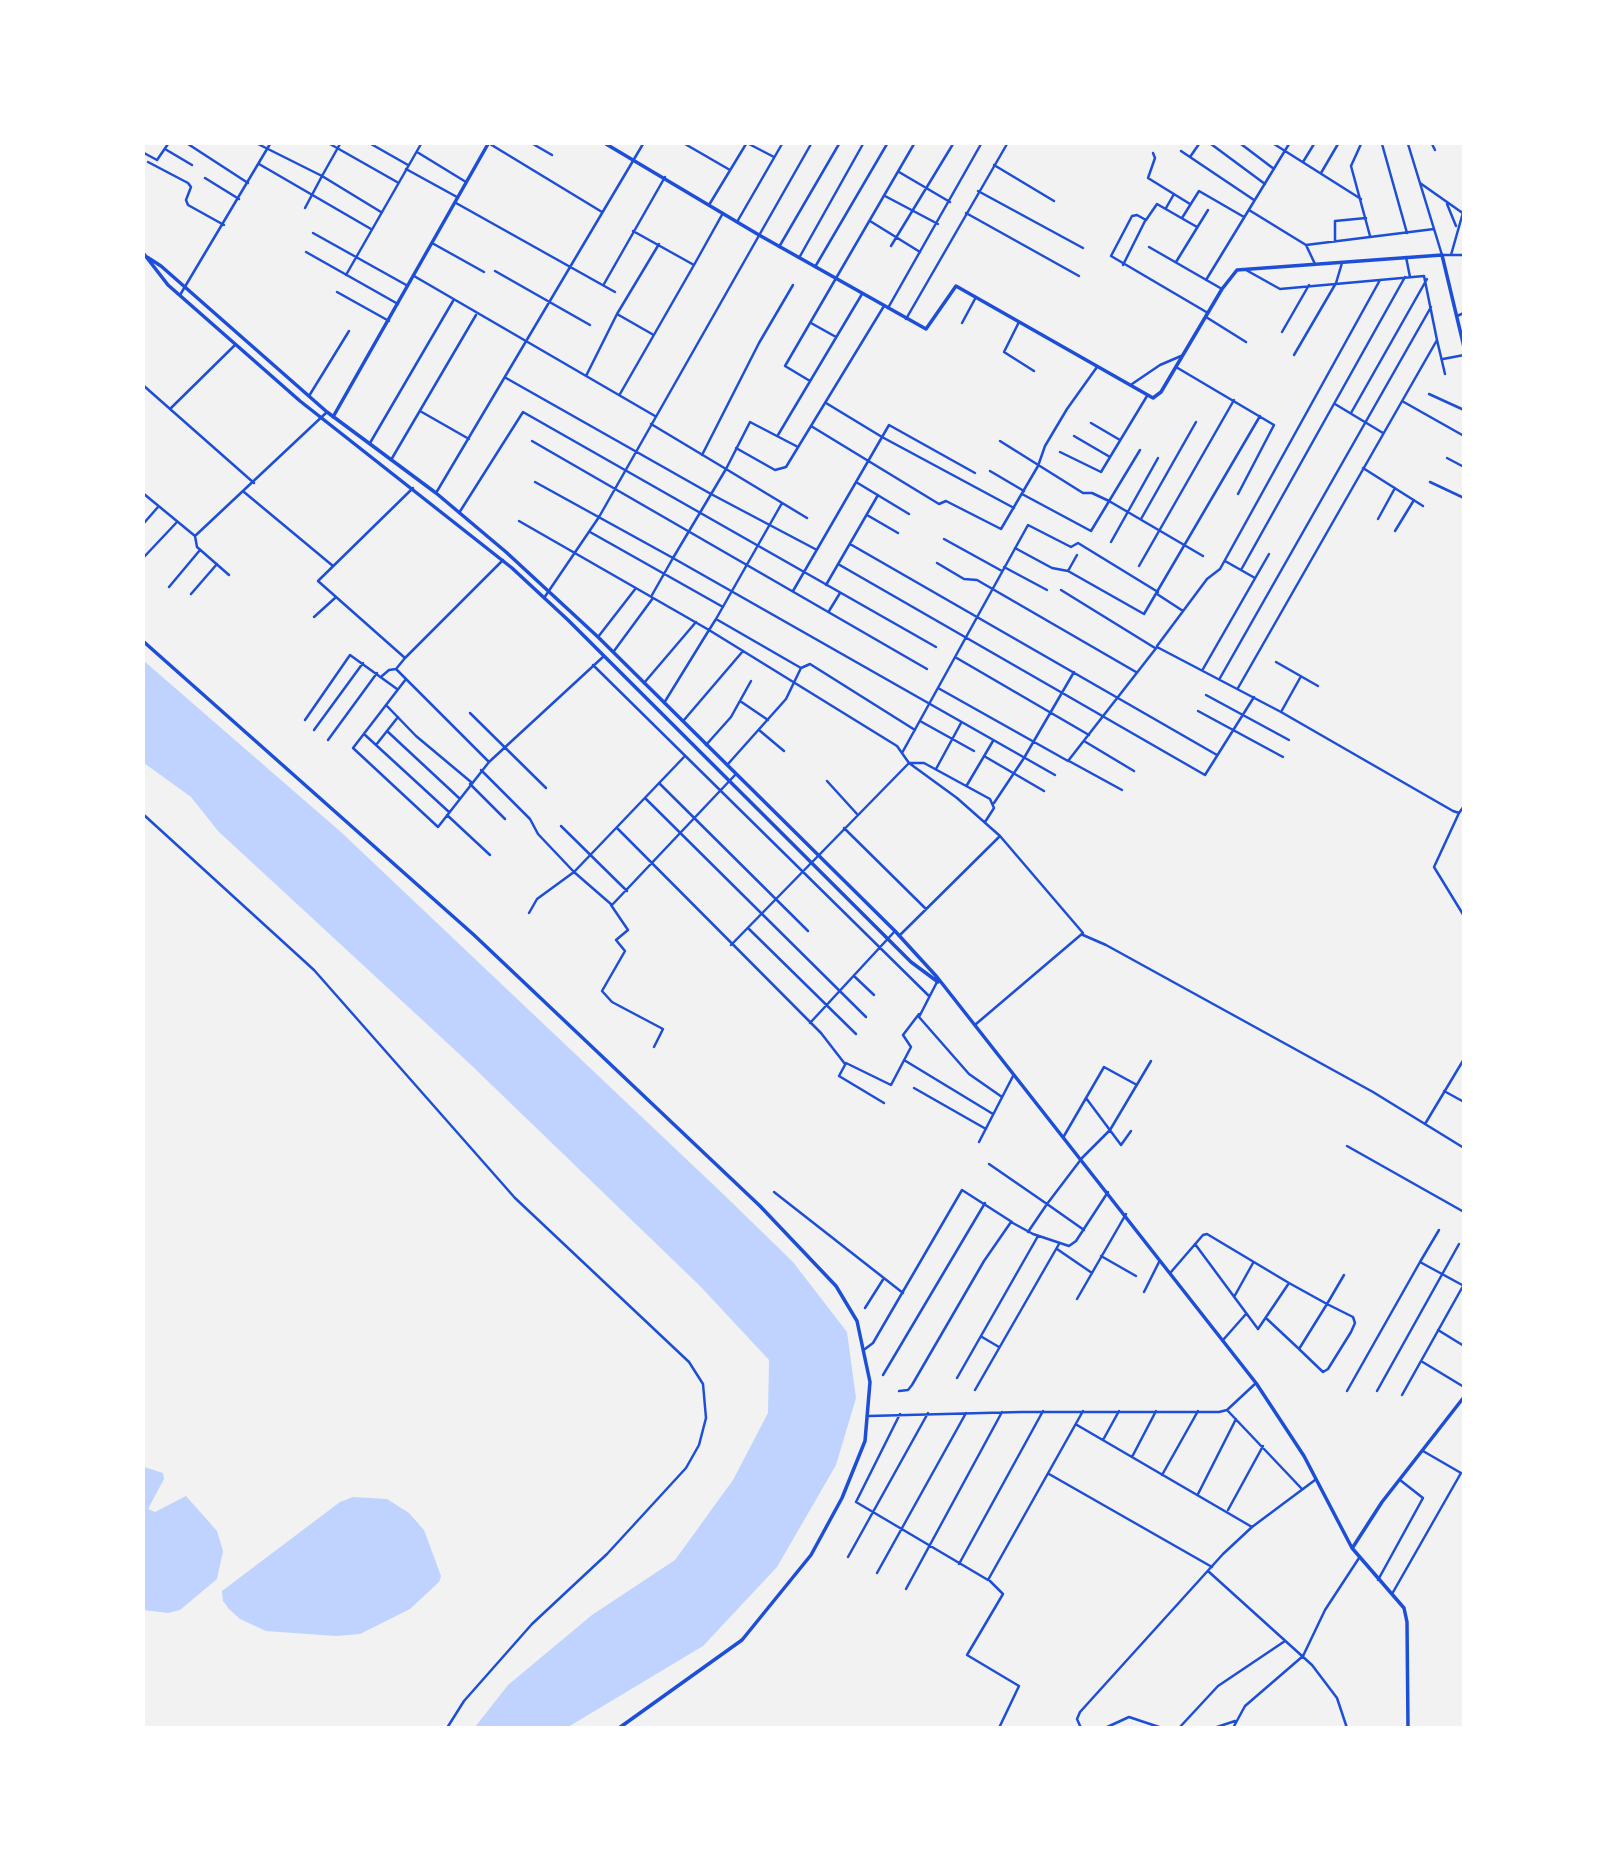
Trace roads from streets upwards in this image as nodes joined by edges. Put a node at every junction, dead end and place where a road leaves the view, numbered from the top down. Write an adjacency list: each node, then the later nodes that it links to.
1 (168, 144): 37 (street)
2 (188, 144): 64 (street)
3 (258, 144): 36 (street)
4 (270, 144): 36 (street)
5 (330, 144): 35 (street)
6 (370, 144): 54 (street)
7 (421, 144): 40 (street)
8 (489, 144): 65 (street); 88 (street)
9 (533, 144): 44 (street)
10 (606, 144): 48 (street)
11 (643, 144): 48 (street)
12 (685, 144): 57 (street)
13 (748, 144): 45 (street); 57 (street)
14 (782, 144): 45 (street)
15 (811, 144): 109 (street)
16 (839, 144): 117 (street)
17 (863, 144): 128 (street)
18 (887, 144): 135 (street)
19 (914, 144): 58 (street)
20 (944, 144): 34 (street)
21 (981, 144): 79 (street)
22 (1007, 144): 52 (street)
23 (1199, 144): 46 (street)
24 (1211, 144): 67 (street)
25 (1241, 144): 56 (street)
26 (1274, 144): 41 (street)
27 (1289, 144): 41 (street)
28 (1314, 144): 50 (street)
29 (1338, 144): 59 (street)
30 (1361, 144): 74 (street)
31 (1382, 144): 106 (street)
32 (1408, 144): 66 (street)
33 (1432, 144): 38 (street)
34 (952, 145): 68 (street)
35 (339, 146): 60 (street); 63 (street)
36 (267, 148): 51 (street); 60 (street)
37 (164, 149): 47 (street); 53 (street)
38 (1435, 150)
39 (1181, 151): 46 (street)
40 (417, 152): 54 (street); 65 (street)
41 (1284, 152): 50 (street); 56 (street)
42 (144, 153): 47 (street)
43 (1153, 153): 71 (street)
44 (552, 155)
45 (775, 157): 97 (street)
46 (1190, 157): 77 (street)
47 (151, 158): 49 (street)
48 (634, 159): 61 (street); 88 (street)
49 (148, 162): 55 (street); 99 (street)
50 (1303, 162): 59 (street)
51 (259, 164): 64 (street); 70 (street)
52 (993, 164): 69 (street); 76 (street)
53 (192, 165)
54 (407, 167): 63 (street); 75 (street)
55 (144, 168)
56 (1274, 169): 67 (street)
57 (730, 170): 81 (street)
58 (899, 172): 68 (street); 72 (street)
59 (1321, 173): 74 (street)
60 (322, 176): 70 (street); 87 (street)
61 (665, 177): 81 (street); 104 (street)
62 (205, 178): 73 (street)
63 (397, 182): 87 (street)
64 (248, 183): 73 (street)
65 (466, 183): 75 (street)
66 (1420, 183): 78 (street); 103 (street)
67 (1265, 184): 77 (street)
68 (925, 190): 79 (street); 86 (street)
69 (978, 191): 91 (street); 119 (street)
70 (312, 194): 82 (street); 102 (street)
71 (1174, 194): 80 (street); 83 (street)
72 (885, 195): 86 (street); 95 (street)
73 (239, 199): 99 (street)
74 (1361, 199): 94 (street)
75 (456, 200): 113 (street); 132 (street)
76 (1054, 201)
77 (1254, 201): 85 (street)
78 (1446, 201): 89 (street); 100 (street)
79 (950, 202): 98 (street)
80 (1190, 204): 92 (street); 93 (street)
81 (709, 205): 90 (street)
82 (305, 208)
83 (1166, 208): 92 (street); 96 (street)
84 (1208, 210): 101 (street)
85 (1249, 210): 93 (street); 115 (street)
86 (911, 211): 98 (street); 111 (street)
87 (381, 212): 102 (street)
88 (602, 212): 132 (street)
89 (1463, 212): 100 (street)
90 (723, 213): 97 (street); 133 (street)
91 (967, 213): 141 (street); 169 (street)
92 (1182, 218): 101 (street)
93 (1244, 218): 145 (street)
94 (1366, 218): 110 (street); 112 (street)
95 (870, 220): 111 (street); 143 (street)
96 (1146, 220): 134 (street); 134 (street)
97 (737, 222): 109 (street)
98 (938, 224): 121 (street)
99 (224, 225): 152 (street)
100 (1456, 226): 107 (street)
101 (1197, 227): 129 (street)
102 (371, 229): 126 (street)
103 (1434, 229): 106 (street); 123 (street)
104 (633, 232): 114 (street); 151 (street)
105 (313, 233): 126 (street)
106 (1407, 233): 110 (street)
107 (1455, 233): 108 (street); 124 (street)
108 (1464, 234)
109 (759, 235): 117 (street); 210 (street)
110 (1370, 236): 112 (street)
111 (896, 237): 116 (street); 121 (street)
112 (1335, 241): 115 (street)
113 (432, 243): 138 (street); 140 (street)
114 (659, 244): 133 (street); 165 (street)
115 (1306, 245): 131 (street)
116 (891, 246)
117 (779, 247): 128 (street)
118 (1149, 247): 129 (street)
119 (1083, 248)
120 (306, 252): 139 (street)
121 (921, 253): 163 (street)
122 (145, 255): 152 (street); 157 (street)
123 (1442, 255): 124 (street); 127 (street); 168 (street)
124 (1451, 255): 125 (street)
125 (1464, 255)
126 (356, 256): 139 (street); 150 (street)
127 (1406, 257): 130 (street); 142 (street)
128 (799, 258): 135 (street)
129 (1176, 262): 145 (street)
130 (1342, 262): 131 (street); 147 (street)
131 (1315, 264): 136 (street)
132 (570, 265): 151 (street); 160 (street)
133 (694, 265): 177 (street)
134 (1123, 265): 167 (street)
135 (815, 267): 143 (street)
136 (1245, 269): 149 (street); 153 (street)
137 (495, 271): 160 (street)
138 (484, 272)
139 (346, 275): 161 (street)
140 (414, 276): 150 (street); 159 (street)
141 (1079, 276)
142 (1407, 277): 144 (street); 146 (street); 204 (street)
143 (836, 279): 156 (street); 172 (street)
144 (1427, 279): 162 (street); 209 (street)
145 (1206, 280): 153 (street)
146 (1380, 280): 147 (street); 302 (street)
147 (1336, 283): 149 (street); 185 (street)
148 (793, 285): 234 (street)
149 (1309, 285): 176 (street)
150 (408, 286): 161 (street)
151 (604, 286): 155 (street)
152 (186, 288): 157 (street); 199 (street)
153 (1222, 289): 167 (street)
154 (337, 292): 170 (street)
155 (615, 292)
156 (862, 294): 163 (street); 178 (street)
157 (180, 295): 182 (street)
158 (976, 297): 169 (street); 171 (street); 173 (street)
159 (453, 301): 166 (street); 228 (street)
160 (549, 302): 174 (street); 181 (street)
161 (398, 304): 170 (street)
162 (1431, 306): 179 (street); 215 (street)
163 (886, 308): 169 (street); 203 (street)
164 (1464, 313): 168 (street)
165 (617, 314): 177 (street); 192 (street)
166 (476, 315): 181 (street); 207 (street)
167 (1207, 315): 180 (street); 184 (street)
168 (1457, 316): 183 (street)
169 (906, 319)
170 (389, 321): 212 (street)
171 (1019, 322): 188 (street); 190 (street)
172 (811, 323): 178 (street); 194 (street)
173 (962, 323)
174 (590, 325)
175 (349, 331): 199 (street)
176 (1282, 332)
177 (652, 334): 197 (street)
178 (836, 337): 194 (street)
179 (1437, 340): 187 (street); 202 (street)
180 (1245, 342)
181 (527, 343): 192 (street); 193 (street)
182 (236, 344): 205 (street); 213 (street)
183 (1464, 347)
184 (1184, 355): 189 (street); 196 (street)
185 (1294, 355)
186 (1464, 355): 187 (street)
187 (1442, 360): 191 (street)
188 (1097, 367): 196 (street); 240 (street)
189 (1176, 367): 200 (street); 201 (street)
190 (1034, 371)
191 (1445, 374)
192 (586, 376): 197 (street)
193 (506, 378): 224 (street); 232 (street)
194 (810, 380): 220 (street)
195 (144, 386): 205 (street)
196 (1130, 386): 200 (street)
197 (620, 394): 210 (street)
198 (1429, 394): 206 (street)
199 (309, 396): 208 (street)
200 (1147, 396): 225 (street)
201 (1234, 400): 211 (street); 281 (street)
202 (1402, 401): 219 (street); 222 (street)
203 (826, 403): 218 (street); 223 (street)
204 (1334, 403): 209 (street); 310 (street)
205 (170, 409): 250 (street)
206 (1464, 410)
207 (420, 411): 224 (street); 238 (street)
208 (327, 412): 212 (street); 213 (street)
209 (1351, 413): 215 (street)
210 (655, 416): 217 (street)
211 (1260, 416): 258 (street); 290 (street)
212 (333, 417): 228 (street)
213 (321, 418): 250 (street); 251 (street)
214 (1196, 422): 276 (street)
215 (1365, 422): 219 (street); 361 (street)
216 (1091, 423): 225 (street)
217 (651, 424): 232 (street); 234 (street)
218 (811, 426): 229 (street); 239 (street)
219 (1383, 433): 242 (street)
220 (778, 435): 229 (street); 230 (street)
221 (1074, 436): 235 (street)
222 (1464, 436)
223 (882, 437): 239 (street); 246 (street); 267 (street)
224 (468, 439): 256 (street)
225 (1120, 440): 235 (street)
226 (532, 441): 253 (street)
227 (1000, 441): 240 (street)
228 (370, 443): 238 (street)
229 (798, 447): 230 (street)
230 (736, 448): 243 (street)
231 (1140, 450): 263 (street)
232 (636, 452): 244 (street); 257 (street)
233 (1060, 452): 235 (street)
234 (702, 455): 243 (street)
235 (1110, 457)
236 (1158, 458): 269 (street)
237 (1447, 458): 241 (street)
238 (391, 460): 256 (street)
239 (867, 463): 248 (street); 267 (street)
240 (1038, 466): 255 (street); 263 (street)
241 (1464, 467)
242 (1363, 468): 252 (street); 368 (street)
243 (726, 469): 257 (street); 264 (street)
244 (626, 470): 253 (street); 268 (street); 270 (street)
245 (990, 471): 255 (street)
246 (975, 473)
247 (535, 482): 273 (street)
248 (856, 482): 259 (street); 294 (street)
249 (1430, 482): 261 (street)
250 (254, 483): 254 (street)
251 (414, 488): 301 (street); 307 (street)
252 (1395, 488): 262 (street); 275 (street)
253 (614, 489): 273 (street); 282 (street)
254 (244, 492): 286 (street); 307 (street)
255 (1023, 492): 263 (street); 267 (street)
256 (436, 493): 270 (street)
257 (710, 494): 268 (street); 280 (street)
258 (1238, 494)
259 (878, 495): 271 (street); 272 (street)
260 (144, 496): 266 (street)
261 (1464, 498)
262 (1414, 500): 265 (street); 283 (street)
263 (1109, 501): 269 (street)
264 (782, 503): 274 (street); 280 (street)
265 (1423, 506)
266 (158, 507): 278 (street); 279 (street)
267 (1014, 508)
268 (700, 512): 282 (street); 291 (street)
269 (1127, 512): 276 (street); 288 (street)
270 (459, 513): 323 (street)
271 (909, 514)
272 (867, 515): 285 (street); 289 (street)
273 (599, 517): 284 (street); 300 (street)
274 (807, 519)
275 (1378, 519)
276 (1141, 520): 281 (street)
277 (519, 521): 295 (street)
278 (177, 522): 286 (street); 299 (street)
279 (144, 523)
280 (770, 525): 291 (street); 294 (street)
281 (1159, 530): 290 (street); 308 (street)
282 (689, 531): 300 (street); 306 (street)
283 (1395, 531)
284 (590, 532): 295 (street); 313 (street)
285 (898, 533)
286 (195, 536): 293 (street)
287 (944, 539): 309 (street)
288 (1111, 541)
289 (849, 544): 304 (street); 334 (street)
290 (1185, 545): 298 (street); 326 (street)
291 (758, 547): 306 (street); 312 (street)
292 (1015, 548): 309 (street); 311 (street); 326 (street)
293 (200, 550): 303 (street); 317 (street)
294 (817, 550): 312 (street)
295 (577, 552): 318 (street); 323 (street)
296 (1269, 554): 315 (street)
297 (1077, 555): 311 (street)
298 (1203, 556)
299 (144, 557)
300 (673, 558): 313 (street); 324 (street)
301 (503, 560): 330 (street); 348 (street)
302 (1225, 561): 310 (street); 332 (street)
303 (217, 564): 314 (street); 327 (street)
304 (838, 564): 316 (street); 340 (street)
305 (937, 564): 319 (street)
306 (747, 565): 322 (street); 324 (street)
307 (333, 566): 329 (street)
308 (1139, 566)
309 (1003, 569): 319 (street); 320 (street)
310 (1241, 570): 315 (street)
311 (1068, 571): 326 (street)
312 (804, 573): 316 (street); 322 (street)
313 (664, 574): 328 (street); 331 (street)
314 (229, 575)
315 (1255, 578): 355 (street)
316 (826, 585): 325 (street)
317 (169, 587)
318 (636, 588): 328 (street); 339 (street)
319 (993, 588): 334 (street); 357 (street)
320 (1047, 590)
321 (1061, 590): 343 (street)
322 (793, 591): 333 (street)
323 (549, 593): 330 (street); 339 (street)
324 (732, 593): 331 (street); 377 (street)
325 (840, 593): 333 (street); 342 (street)
326 (1157, 593): 332 (street)
327 (191, 594)
328 (652, 597): 337 (street); 345 (street)
329 (335, 598): 335 (street); 348 (street)
330 (544, 598): 346 (street)
331 (723, 607): 336 (street)
332 (1183, 611): 343 (street)
333 (829, 612): 354 (street)
334 (977, 616): 340 (street); 356 (street)
335 (314, 617)
336 (716, 619): 338 (street); 352 (street)
337 (696, 622): 338 (street); 365 (street)
338 (709, 630): 344 (street); 375 (street)
339 (598, 637): 345 (street)
340 (966, 637): 347 (street); 370 (street)
341 (144, 642): 546 (street)
342 (936, 647)
343 (1156, 647): 355 (street); 357 (street)
344 (743, 651): 364 (street); 388 (street)
345 (613, 652): 365 (street)
346 (604, 656): 351 (street); 424 (street)
347 (955, 657): 367 (street); 381 (street)
348 (405, 658): 353 (street)
349 (1276, 662): 360 (street)
350 (363, 663): 358 (street); 385 (street); 390 (street)
351 (593, 665): 405 (street); 409 (street)
352 (801, 668): 364 (street); 392 (street)
353 (396, 669): 359 (street); 362 (street)
354 (927, 669)
355 (1202, 670): 361 (street)
356 (1073, 672): 370 (street); 373 (street)
357 (1136, 672): 373 (street)
358 (377, 673): 359 (street); 398 (street)
359 (382, 677): 369 (street)
360 (1301, 677): 366 (street); 379 (street)
361 (1220, 678): 368 (street)
362 (405, 679): 369 (street); 415 (street)
363 (751, 681): 374 (street)
364 (795, 682): 386 (street); 408 (street)
365 (644, 683): 375 (street)
366 (1318, 686)
367 (938, 688): 377 (street); 401 (street)
368 (1238, 688): 372 (street)
369 (397, 689): 376 (street)
370 (1062, 692): 381 (street); 383 (street)
371 (1206, 695): 382 (street)
372 (1254, 697): 379 (street); 382 (street)
373 (1117, 698): 383 (street); 411 (street)
374 (740, 701): 386 (street); 404 (street)
375 (664, 703): 388 (street)
376 (386, 705): 384 (street); 395 (street)
377 (929, 705): 387 (street); 389 (street)
378 (1198, 711): 394 (street)
379 (1281, 712): 438 (street)
380 (470, 713): 405 (street)
381 (1050, 713): 396 (street); 401 (street)
382 (1242, 714): 394 (street); 399 (street)
383 (1104, 716): 396 (street); 411 (street)
384 (398, 718): 393 (street); 426 (street)
385 (305, 720)
386 (768, 720): 391 (street)
387 (920, 720): 392 (street); 397 (street)
388 (682, 721): 404 (street)
389 (961, 723): 397 (street); 400 (street)
390 (314, 730)
391 (759, 730): 406 (street); 417 (street)
392 (915, 730): 408 (street)
393 (387, 731): 403 (street); 434 (street)
394 (1232, 731): 411 (street); 412 (street)
395 (363, 734): 403 (street); 437 (street)
396 (1089, 735): 402 (street)
397 (953, 739): 407 (street); 418 (street)
398 (328, 740)
399 (1289, 740)
400 (993, 741): 410 (street); 413 (street)
401 (1034, 741): 413 (street); 414 (street)
402 (1084, 741): 414 (street); 420 (street)
403 (376, 745): 437 (street)
404 (706, 745): 417 (street)
405 (507, 746): 415 (street); 429 (street)
406 (784, 751)
407 (974, 751)
408 (902, 753): 416 (street)
409 (685, 756): 427 (street); 430 (street)
410 (984, 756): 422 (street); 428 (street)
411 (1218, 756)
412 (1283, 757)
413 (1024, 758): 422 (street); 423 (street)
414 (1069, 761): 431 (street)
415 (489, 762): 419 (street)
416 (909, 762): 418 (street); 439 (street); 443 (street)
417 (726, 765): 421 (street)
418 (936, 769): 428 (street)
419 (481, 770): 426 (street); 455 (street)
420 (1134, 771)
421 (736, 774): 424 (street); 451 (street)
422 (1015, 774): 432 (street); 435 (street)
423 (1055, 775)
424 (730, 780): 430 (street); 452 (street)
425 (827, 781): 439 (street)
426 (471, 783): 434 (street); 441 (street)
427 (659, 783): 433 (street); 442 (street)
428 (967, 785): 435 (street)
429 (546, 788)
430 (721, 790): 442 (street); 454 (street)
431 (1122, 790)
432 (1044, 791)
433 (645, 798): 446 (street); 447 (street)
434 (459, 799): 437 (street)
435 (994, 803): 443 (street)
436 (1464, 806): 438 (street)
437 (448, 813): 450 (street)
438 (1459, 813): 462 (street)
439 (857, 814): 445 (street)
440 (144, 815): 601 (street)
441 (505, 818)
442 (696, 818): 447 (street); 457 (street)
443 (985, 822): 448 (street)
444 (561, 826): 449 (street)
445 (844, 827): 451 (street); 459 (street)
446 (617, 828): 449 (street); 453 (street)
447 (682, 834): 453 (street); 460 (street)
448 (1000, 836): 459 (street); 466 (street)
449 (590, 854): 455 (street); 456 (street)
450 (490, 855)
451 (817, 855): 452 (street); 465 (street)
452 (810, 861): 454 (street); 468 (street)
453 (652, 863): 456 (street); 469 (street)
454 (802, 870): 457 (street); 470 (street)
455 (574, 872): 458 (street); 461 (street)
456 (627, 891): 458 (street)
457 (776, 898): 460 (street); 464 (street)
458 (611, 905): 482 (street)
459 (926, 909): 467 (street)
460 (762, 912): 463 (street); 473 (street)
461 (529, 913)
462 (1464, 915)
463 (747, 928): 469 (street); 476 (street)
464 (808, 930)
465 (895, 931): 467 (street); 468 (street)
466 (1083, 935): 480 (street); 496 (street)
467 (899, 936): 472 (street)
468 (888, 939): 470 (street); 472 (street)
469 (731, 945): 479 (street)
470 (880, 947): 471 (street); 475 (street)
471 (854, 975): 473 (street); 474 (street)
472 (938, 982): 475 (street); 480 (street)
473 (841, 990): 476 (street); 478 (street)
474 (874, 995)
475 (929, 996): 477 (street)
476 (827, 1005): 479 (street); 481 (street)
477 (919, 1014): 484 (street); 491 (street)
478 (866, 1017)
479 (810, 1023): 486 (street)
480 (976, 1024): 487 (street)
481 (856, 1034)
482 (654, 1047)
483 (1464, 1059): 490 (street)
484 (904, 1060): 486 (street); 495 (street)
485 (1151, 1061): 488 (street)
486 (845, 1063): 493 (street)
487 (1014, 1073): 491 (street); 500 (street)
488 (1137, 1085): 492 (street); 498 (street)
489 (914, 1088): 497 (street)
490 (1444, 1091): 494 (street); 496 (street)
491 (1002, 1097): 495 (street)
492 (1086, 1098): 498 (street); 500 (street)
493 (884, 1102)
494 (1464, 1102)
495 (993, 1114): 497 (street)
496 (1425, 1124): 503 (street)
497 (986, 1129): 501 (street)
498 (1110, 1130): 499 (street); 504 (street)
499 (1132, 1131)
500 (1064, 1136): 504 (street)
501 (979, 1142)
502 (1347, 1146): 510 (street)
503 (1464, 1148)
504 (1082, 1158): 507 (street); 509 (street)
505 (989, 1164): 509 (street)
506 (774, 1192): 530 (street)
507 (1108, 1192): 511 (street); 513 (street)
508 (985, 1203): 512 (street); 534 (street); 549 (street)
509 (1047, 1204): 513 (street); 515 (street)
510 (1464, 1212)
511 (1126, 1214): 521 (street); 522 (street)
512 (1012, 1222): 515 (street); 554 (street)
513 (1084, 1230): 517 (street)
514 (1439, 1230): 524 (street)
515 (1028, 1232): 516 (street)
516 (1038, 1236): 517 (street); 542 (street)
517 (1059, 1244): 520 (street)
518 (1195, 1244): 523 (street); 525 (street); 535 (street)
519 (1460, 1244): 527 (street)
520 (1056, 1249): 526 (street); 545 (street)
521 (1101, 1256): 526 (street); 529 (street)
522 (1161, 1259): 525 (street); 533 (street)
523 (1254, 1262): 531 (street); 535 (street)
524 (1420, 1262): 527 (street); 555 (street)
525 (1171, 1272): 543 (street)
526 (1092, 1273): 536 (street)
527 (1442, 1274): 532 (street); 556 (street)
528 (1344, 1275): 537 (street)
529 (1136, 1276)
530 (884, 1278): 534 (street); 538 (street)
531 (1289, 1283): 537 (street); 540 (street)
532 (1463, 1286): 541 (street)
533 (1144, 1292)
534 (903, 1293): 546 (street)
535 (1234, 1297): 539 (street)
536 (1077, 1299)
537 (1327, 1304): 547 (street); 547 (street)
538 (865, 1308)
539 (1246, 1314): 540 (street); 543 (street)
540 (1267, 1319): 547 (street)
541 (1438, 1331): 544 (street); 548 (street)
542 (982, 1337): 545 (street); 550 (street)
543 (1223, 1340): 551 (street)
544 (1464, 1346)
545 (999, 1347): 553 (street)
546 (865, 1349): 569 (street)
547 (1299, 1349)
548 (1421, 1361): 552 (street); 557 (street)
549 (883, 1375)
550 (957, 1378)
551 (1256, 1383): 560 (street); 579 (street)
552 (1464, 1387)
553 (975, 1390)
554 (899, 1391)
555 (1348, 1391)
556 (1377, 1391)
557 (1402, 1395)
558 (1464, 1397): 574 (street)
559 (1156, 1410): 563 (street); 564 (street); 575 (street)
560 (1227, 1410): 564 (street); 570 (street)
561 (1043, 1411): 562 (street); 565 (street); 591 (street)
562 (1083, 1411): 563 (street); 571 (street)
563 (1119, 1411): 572 (street)
564 (1198, 1411): 578 (street)
565 (1002, 1412): 567 (street); 587 (street)
566 (928, 1413): 567 (street); 568 (street); 584 (street)
567 (966, 1413): 586 (street)
568 (900, 1414): 569 (street); 584 (street)
569 (869, 1416): 602 (street)
570 (1236, 1419): 573 (street); 582 (street)
571 (1076, 1424): 572 (street); 577 (street)
572 (1103, 1440): 575 (street)
573 (1264, 1446): 581 (street); 583 (street)
574 (1423, 1451): 576 (street); 580 (street)
575 (1132, 1457): 578 (street)
576 (1462, 1471): 597 (street)
577 (1049, 1474): 592 (street); 594 (street)
578 (1162, 1475): 582 (street)
579 (1315, 1479): 581 (street); 588 (street)
580 (1400, 1480): 588 (street); 595 (street)
581 (1302, 1489): 585 (street)
582 (1197, 1495): 583 (street)
583 (1227, 1512): 585 (street)
584 (875, 1513): 586 (street); 589 (street)
585 (1252, 1527): 592 (street)
586 (901, 1528): 587 (street); 593 (street)
587 (930, 1546): 591 (street); 596 (street)
588 (1352, 1548): 590 (street)
589 (848, 1558)
590 (1359, 1558): 595 (street); 599 (street)
591 (959, 1564): 594 (street)
592 (1210, 1569): 598 (street); 604 (street)
593 (877, 1573)
594 (989, 1580): 603 (street)
595 (1378, 1580): 597 (street)
596 (906, 1589)
597 (1392, 1594): 611 (street)
598 (1285, 1641): 599 (street); 607 (street)
599 (1303, 1656): 600 (street); 610 (street)
600 (1235, 1721): 608 (street); 609 (street)
601 (447, 1727)
602 (619, 1727)
603 (999, 1727)
604 (1081, 1727)
605 (1105, 1727): 606 (street)
606 (1162, 1727)
607 (1179, 1727)
608 (1214, 1727)
609 (1233, 1727)
610 (1347, 1727)
611 (1408, 1727)

